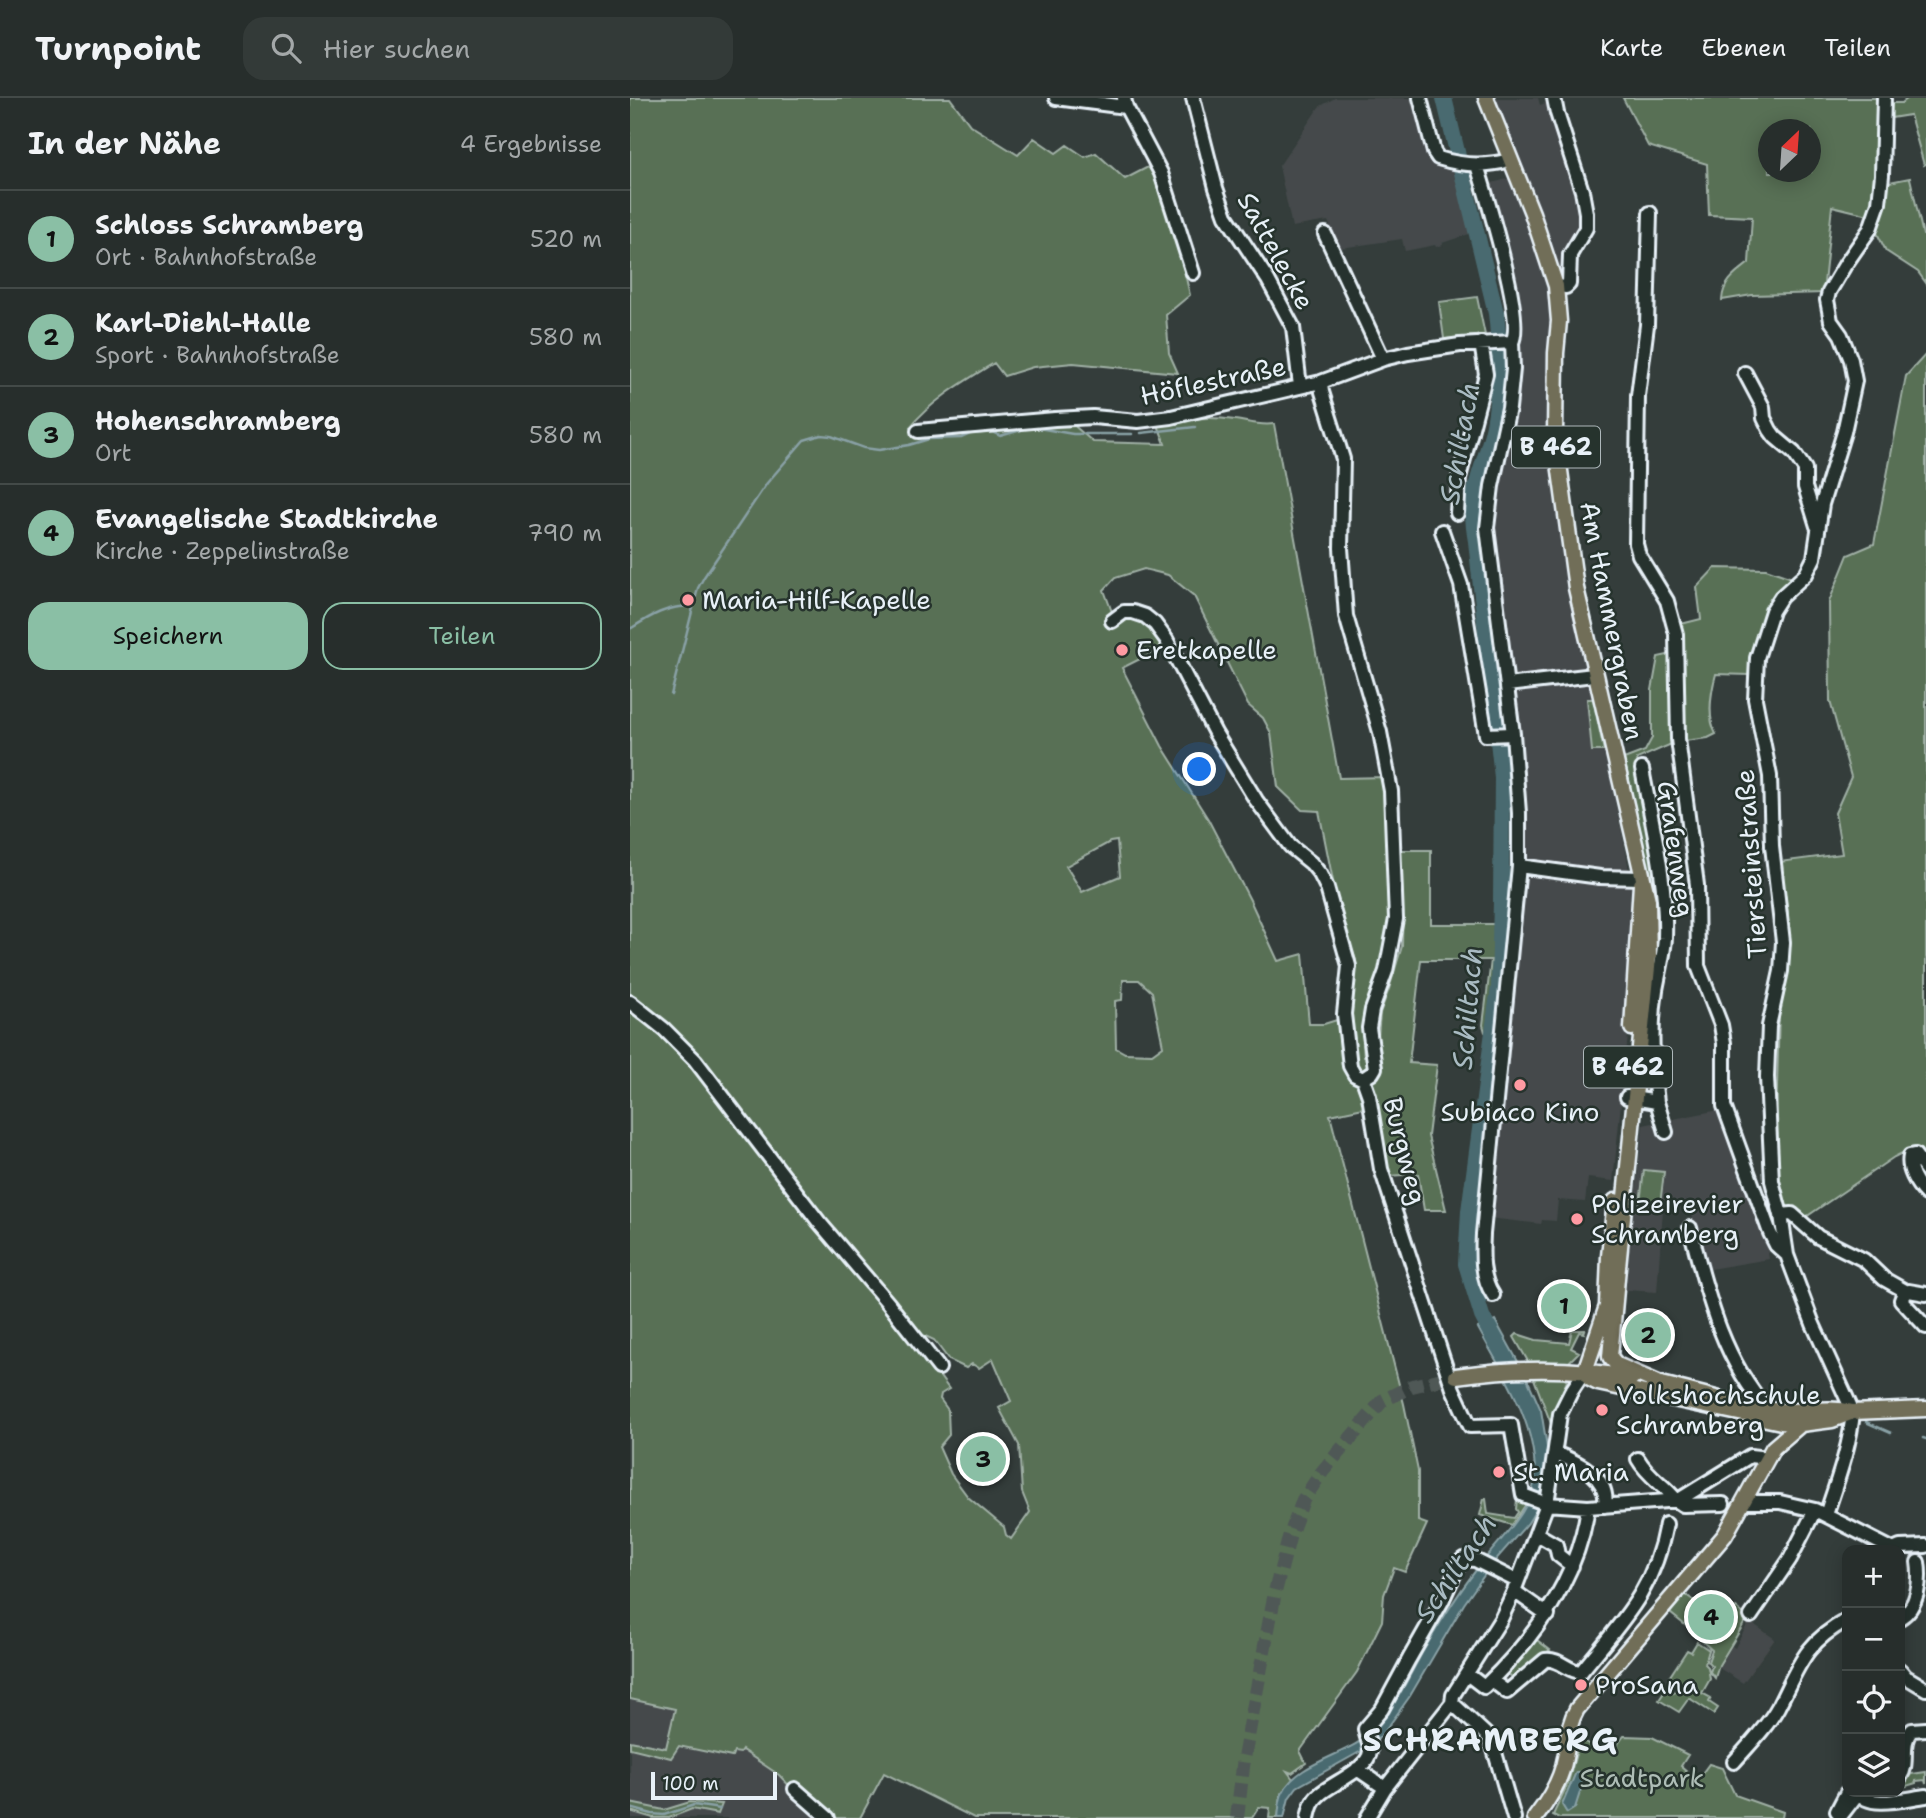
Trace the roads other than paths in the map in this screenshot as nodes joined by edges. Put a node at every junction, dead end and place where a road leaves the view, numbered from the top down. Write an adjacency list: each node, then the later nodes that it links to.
1 (1056, 98): 7 (street)
2 (1193, 98): 18 (street, Sattelecke)
3 (1420, 98): 9 (street)
4 (1486, 98): 8 (main road, Am Hammergraben / B 462)
5 (1554, 98): 13 (street)
6 (1884, 98): 21 (street, Tiersteinstraße)
7 (1125, 102): 12 (street)
8 (1510, 160): 9 (street); 13 (main road, Am Hammergraben / B 462)
9 (1473, 165): 14 (street)
10 (1650, 214): 39 (street)
11 (1325, 234): 15 (street)
12 (1193, 273)
13 (1556, 286): 24 (main road, Am Hammergraben / B 462)
14 (1497, 342): 15 (street, Höflestraße); 20 (street); 25 (street)
15 (1383, 359): 17 (street, Höflestraße)
16 (1745, 373): 21 (street, Tiersteinstraße)
17 (1321, 382): 18 (street, Höflestraße); 31 (street)
18 (1300, 386): 19 (street, Höflestraße)
19 (918, 431)
20 (1457, 513)
21 (1817, 526): 37 (street, Tiersteinstraße)
22 (1442, 531): 26 (street)
23 (1112, 621): 31 (street, Burgweg)
24 (1594, 675): 25 (street); 29 (main road, Am Hammergraben / B 462)
25 (1507, 685): 26 (street)
26 (1503, 734): 28 (street)
27 (1642, 769): 33 (street, Grafenweg)
28 (1519, 866): 29 (street); 41 (street)
29 (1642, 878): 32 (main road, B 462)
30 (630, 1002): 44 (street)
31 (1363, 1079): 57 (street, Burgweg)
32 (1631, 1098): 33 (street); 45 (main road, B 462); 47 (main road, B 462)
33 (1657, 1102): 34 (street, Grafenweg)
34 (1666, 1132)
35 (1926, 1170): 36 (street)
36 (1926, 1194)
37 (1782, 1215): 39 (street, Tiersteinstraße); 42 (street)
38 (1690, 1228): 50 (street)
39 (1787, 1255): 49 (street, Tiersteinstraße)
40 (1926, 1294): 42 (street)
41 (1493, 1295)
42 (1904, 1296): 43 (street)
43 (1926, 1327)
44 (939, 1368)
45 (1585, 1371): 46 (main road); 47 (main road); 50 (main road, B 462); 52 (street)
46 (1456, 1376)
47 (1658, 1383): 50 (main road, B 462)
48 (1926, 1409): 49 (main road, B 462)
49 (1853, 1412): 50 (main road, B 462); 51 (main road, B 462); 61 (street)
50 (1770, 1415): 51 (main road, B 462); 53 (main road)
51 (1801, 1424): 53 (main road)
52 (1555, 1453): 57 (street); 59 (street)
53 (1770, 1453): 55 (street); 56 (main road)
54 (1638, 1459): 55 (street)
55 (1677, 1501): 58 (street); 59 (street)
56 (1745, 1502): 61 (street); 95 (main road)
57 (1545, 1503): 60 (street); 63 (street)
58 (1723, 1504)
59 (1605, 1506): 60 (street)
60 (1588, 1507): 69 (street)
61 (1820, 1512): 64 (street); 74 (street)
62 (1666, 1524): 78 (street)
63 (1537, 1534): 69 (street); 70 (street)
64 (1884, 1545)
65 (1926, 1546): 66 (street)
66 (1905, 1547)
67 (1905, 1555): 68 (street)
68 (1922, 1563): 71 (street)
69 (1572, 1566): 73 (street)
70 (1516, 1586): 73 (street); 77 (street); 84 (street)
71 (1922, 1597): 72 (street)
72 (1905, 1613)
73 (1548, 1615): 78 (street)
74 (1751, 1616)
75 (1842, 1623): 83 (street)
76 (1901, 1671): 79 (street)
77 (1467, 1674): 78 (street); 80 (street)
78 (1491, 1680)
79 (1926, 1689)
80 (1452, 1703): 85 (street); 94 (street)
81 (1926, 1729): 82 (street)
82 (1905, 1759)
83 (1734, 1762)
84 (1357, 1769): 85 (street); 92 (street)
85 (1385, 1788): 93 (street)
86 (795, 1789): 91 (street)
87 (1926, 1796): 90 (street)
88 (1844, 1797): 96 (street)
89 (1855, 1797): 96 (street)
90 (1861, 1797)
91 (828, 1818)
92 (1308, 1818)
93 (1367, 1818)
94 (1514, 1818)
95 (1535, 1818)
96 (1837, 1818)

